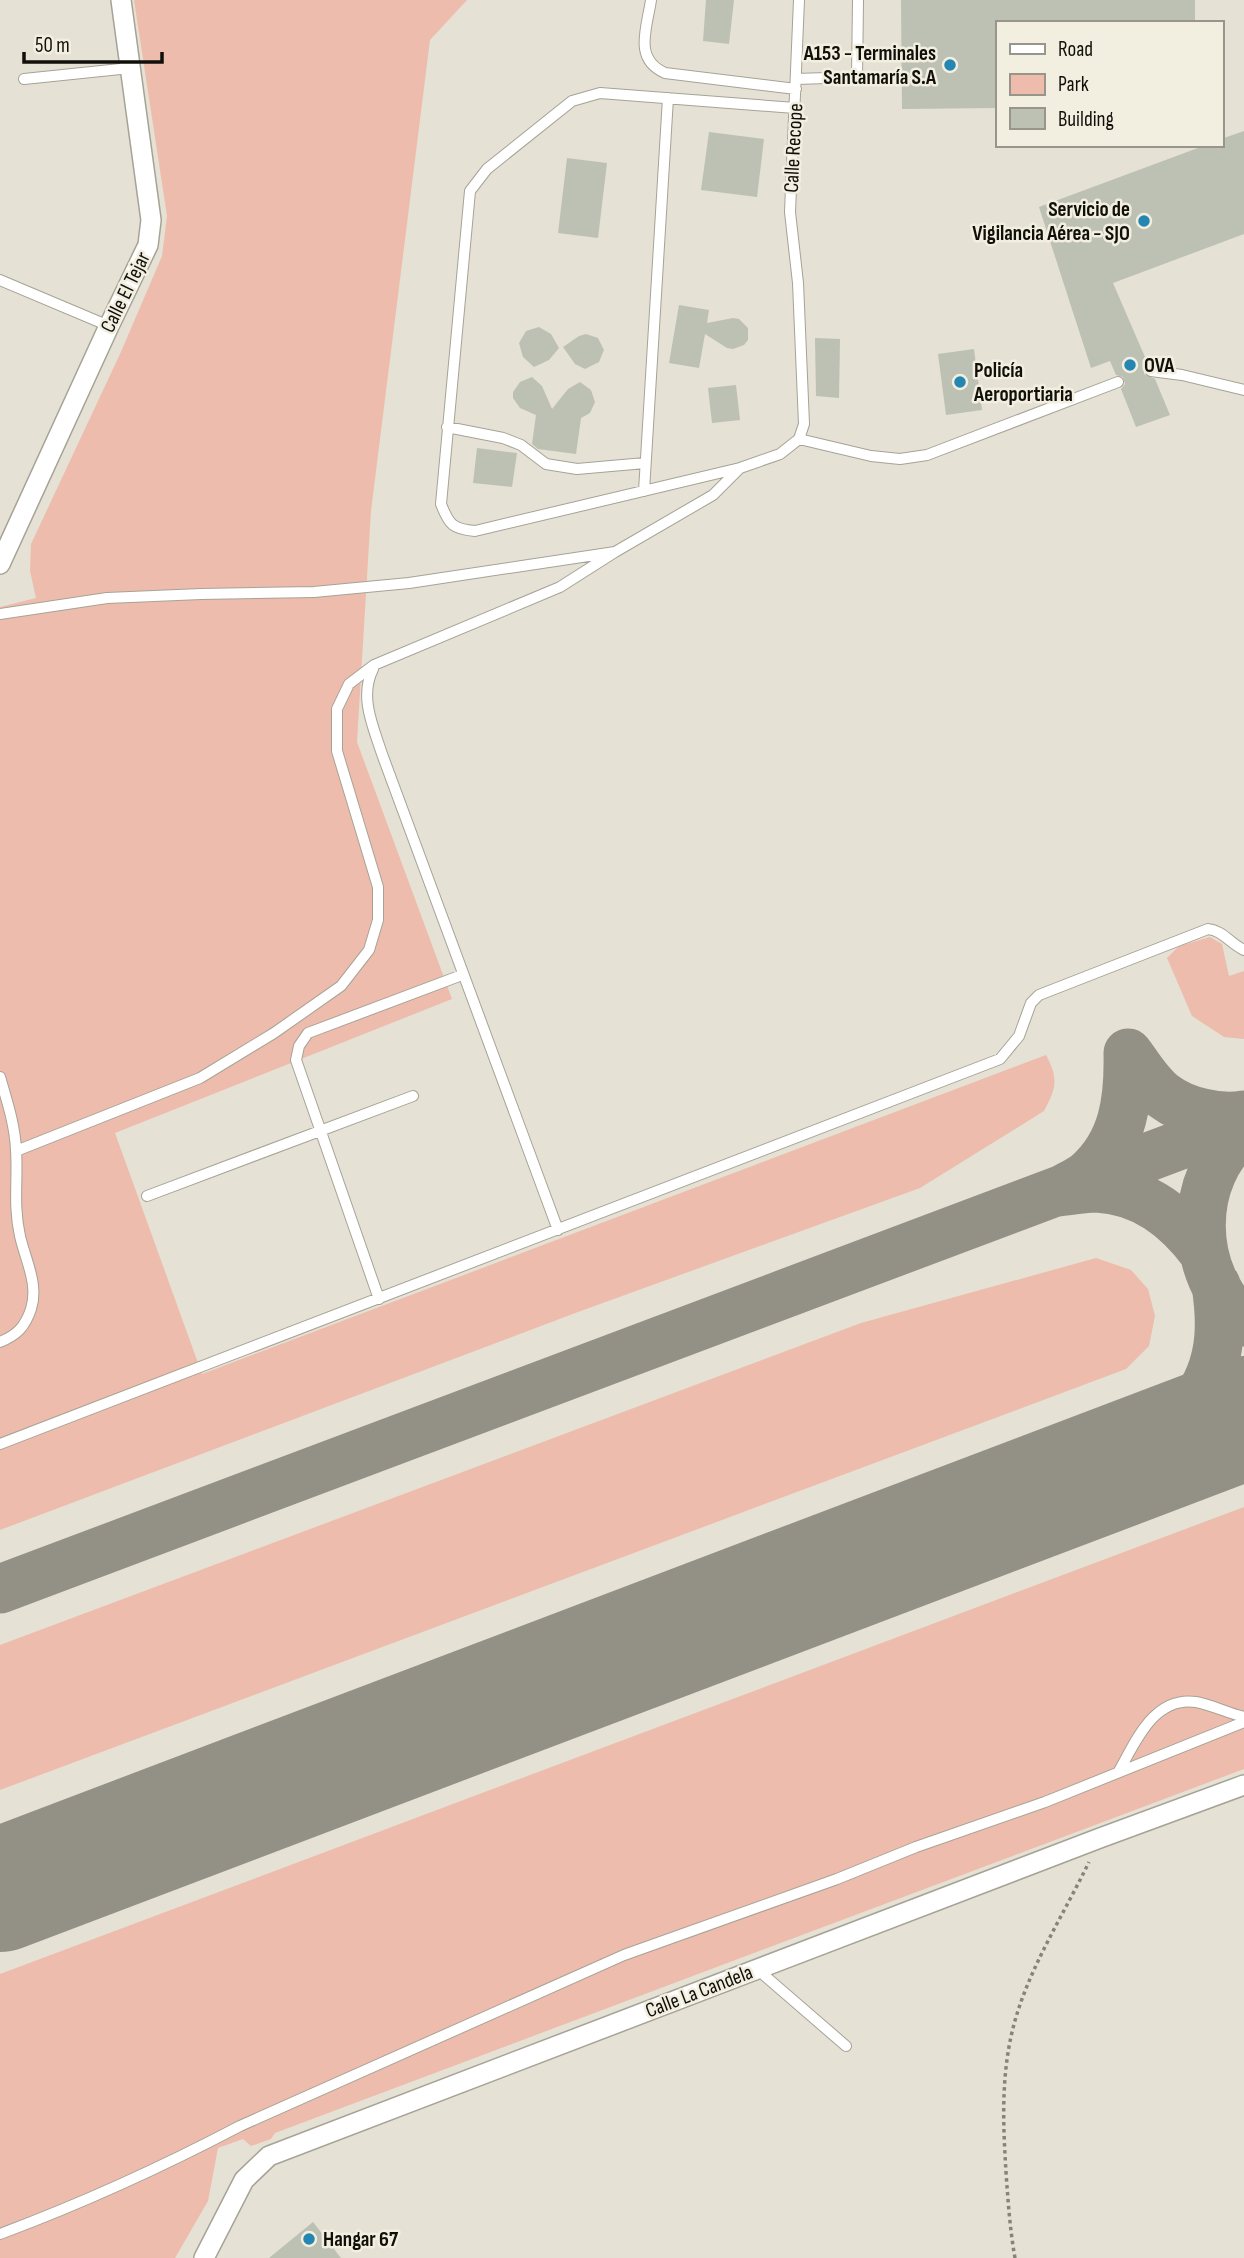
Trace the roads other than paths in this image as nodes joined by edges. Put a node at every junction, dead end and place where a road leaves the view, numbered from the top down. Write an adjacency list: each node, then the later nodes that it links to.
1 (121, 0): 5 (street, Calle El Tejar)
2 (651, 0): 7 (lane)
3 (799, 0): 7 (lane, Calle Recope)
4 (858, 0): 7 (lane)
5 (130, 68): 6 (lane); 11 (street, Calle El Tejar)
6 (24, 79)
7 (796, 84): 9 (lane, Calle Recope)
8 (668, 98): 9 (lane); 15 (lane); 17 (lane)
9 (795, 108): 16 (lane, Calle Recope)
10 (0, 280): 11 (lane)
11 (109, 326): 21 (street, Calle El Tejar)
12 (1151, 370): 14 (lane)
13 (1118, 383): 16 (lane)
14 (1244, 390)
15 (447, 428): 17 (lane); 19 (lane)
16 (799, 439): 18 (lane)
17 (645, 463): 19 (lane)
18 (740, 468): 19 (lane); 20 (lane)
19 (644, 491)
20 (615, 552): 22 (lane); 23 (lane)
21 (0, 564)
22 (0, 614)
23 (374, 665): 25 (lane); 29 (lane)
24 (1244, 950): 31 (lane)
25 (462, 975): 28 (lane); 31 (lane)
26 (0, 1077): 29 (lane)
27 (412, 1096): 28 (lane)
28 (322, 1130): 30 (lane); 32 (lane)
29 (16, 1151): 33 (lane)
30 (147, 1196)
31 (558, 1230): 32 (lane)
32 (379, 1299): 34 (lane)
33 (0, 1342)
34 (0, 1444)
35 (1244, 1717): 37 (lane)
36 (1244, 1723): 37 (lane)
37 (1119, 1771): 41 (lane)
38 (1244, 1785): 39 (street, Calle La Candela)
39 (757, 1969): 40 (lane); 42 (street, Calle La Candela)
40 (846, 2046)
41 (0, 2234)
42 (204, 2258)

